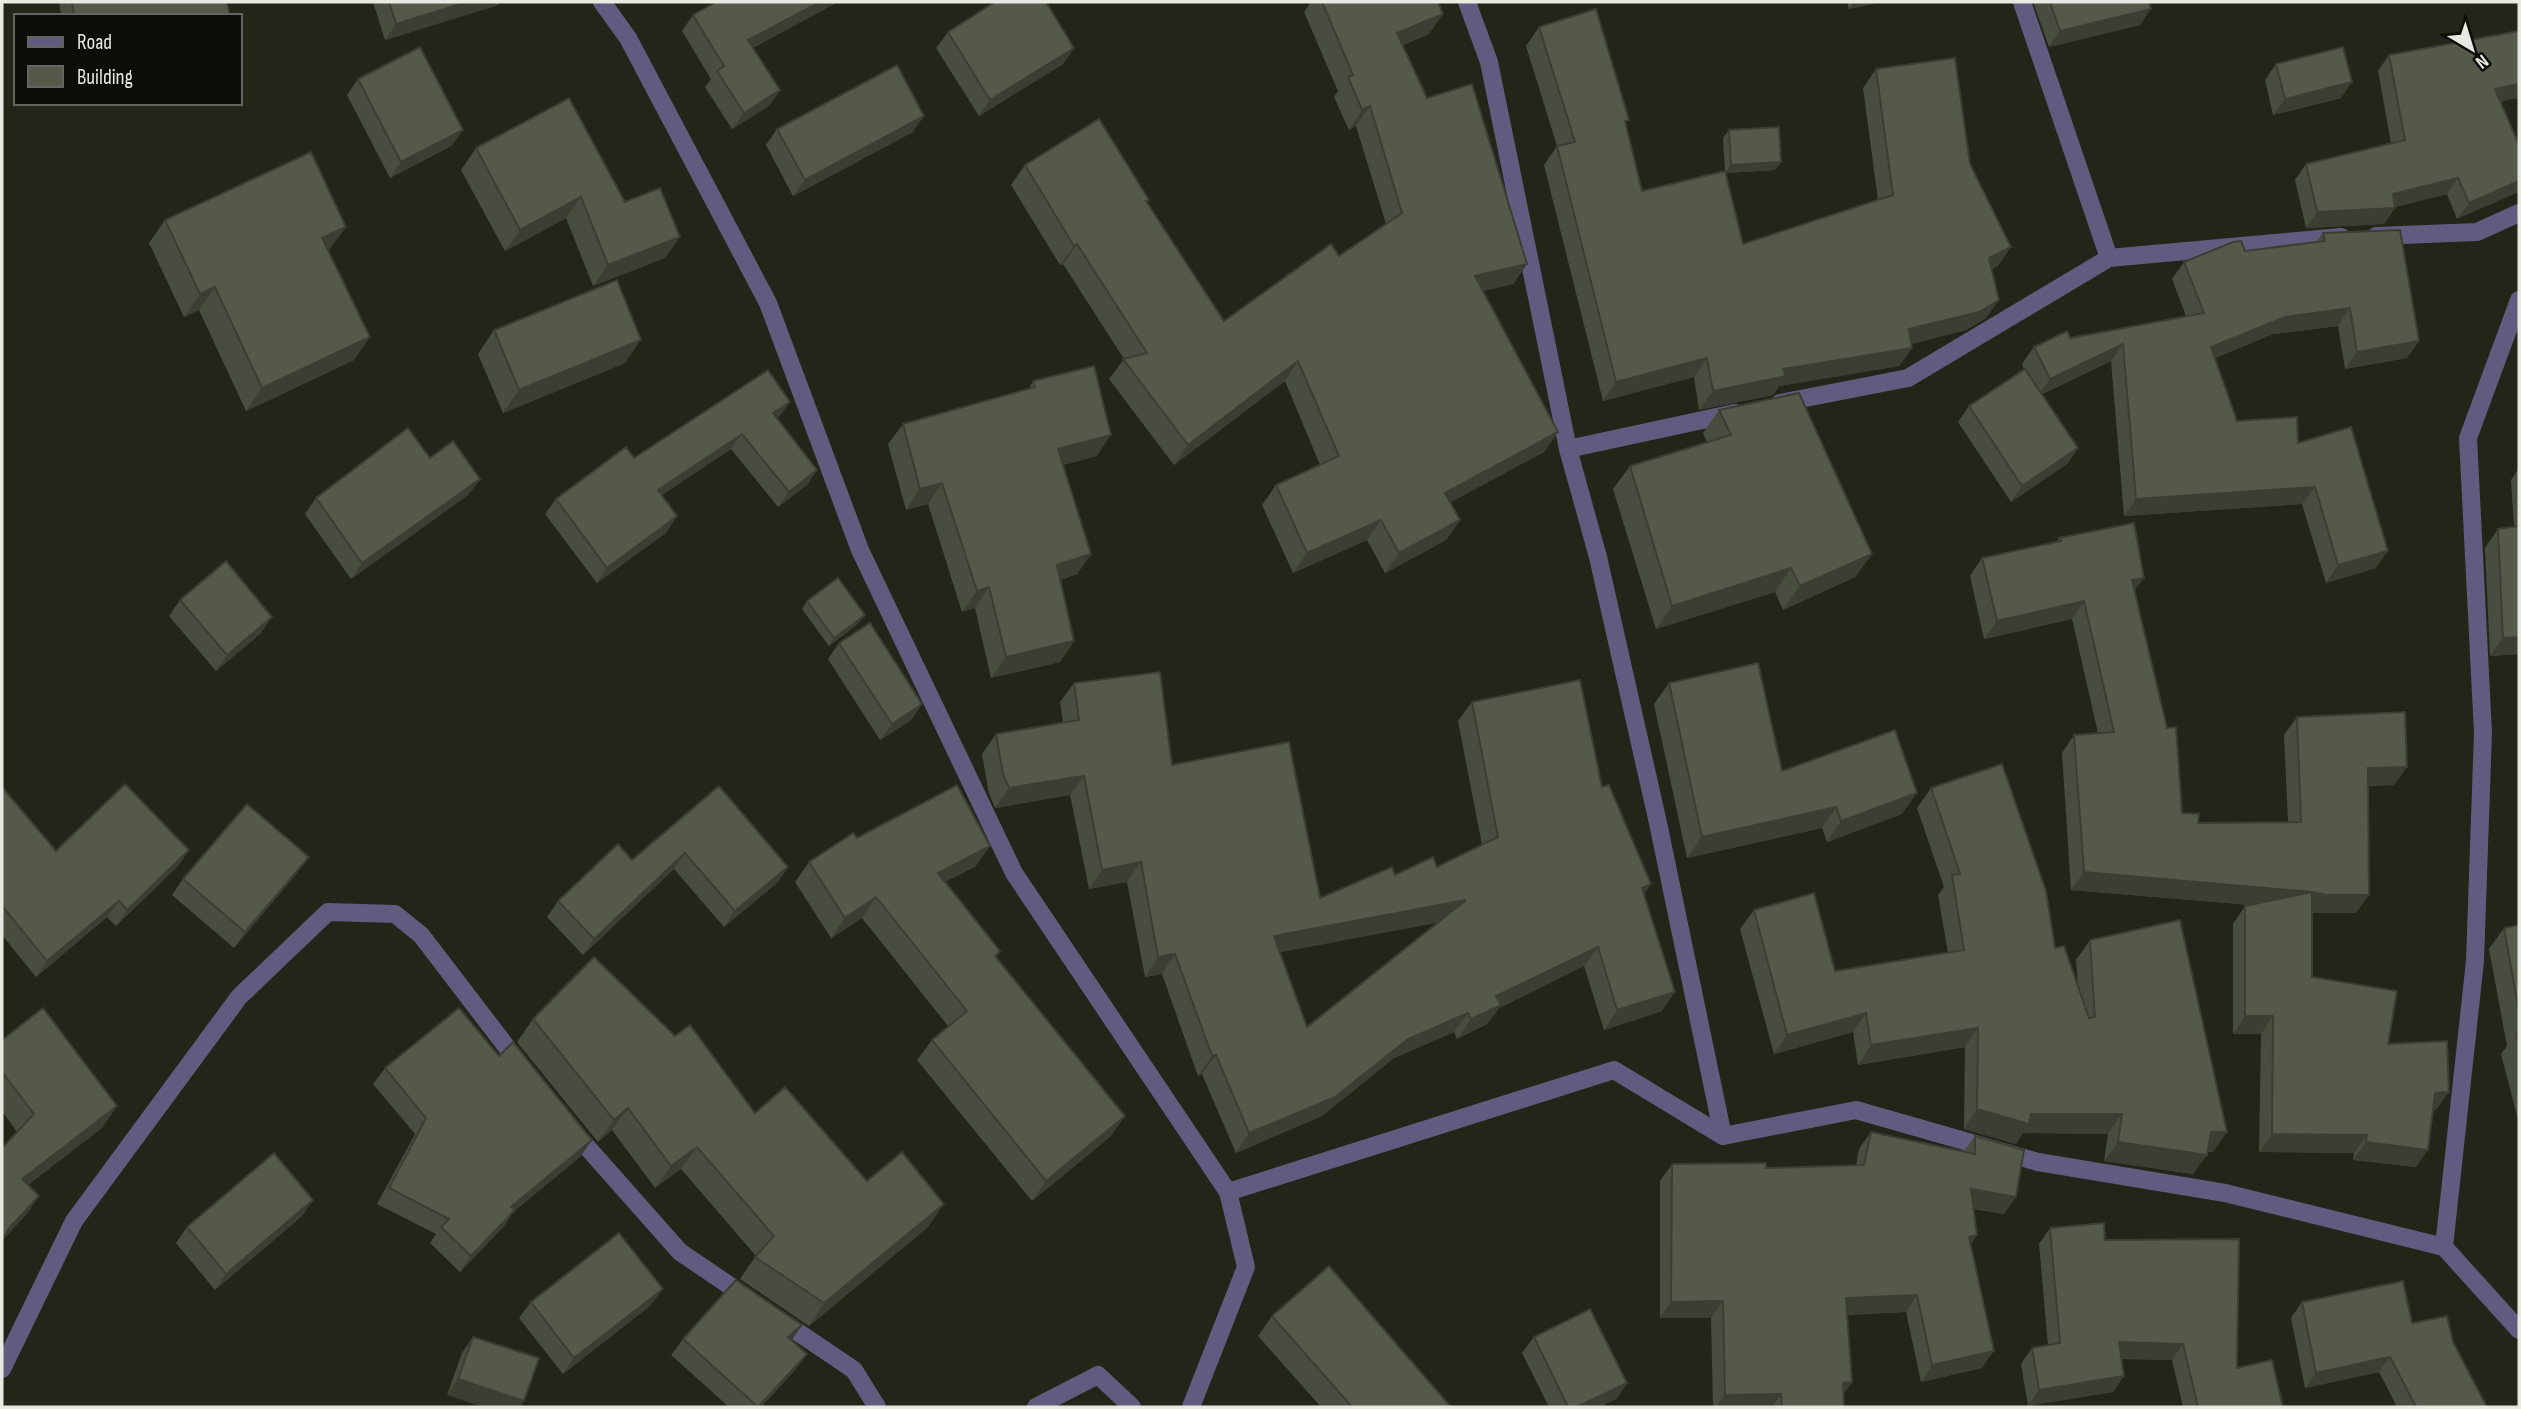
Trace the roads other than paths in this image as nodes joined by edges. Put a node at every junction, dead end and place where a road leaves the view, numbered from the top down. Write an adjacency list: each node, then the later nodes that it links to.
1 (602, 2): 11 (street)
2 (1467, 2): 7 (street)
3 (2022, 2): 5 (street)
4 (2519, 213): 5 (street)
5 (2109, 258): 7 (street)
6 (2519, 299): 12 (street)
7 (1568, 449): 10 (street)
8 (537, 1086): 14 (street)
9 (562, 1118): 15 (street)
10 (1723, 1136): 11 (street); 12 (street)
11 (1228, 1192): 18 (street)
12 (2444, 1247): 13 (street)
13 (2519, 1330)
14 (2, 1369)
15 (877, 1407)
16 (1036, 1407): 17 (street)
17 (1132, 1407)
18 (1191, 1407)

